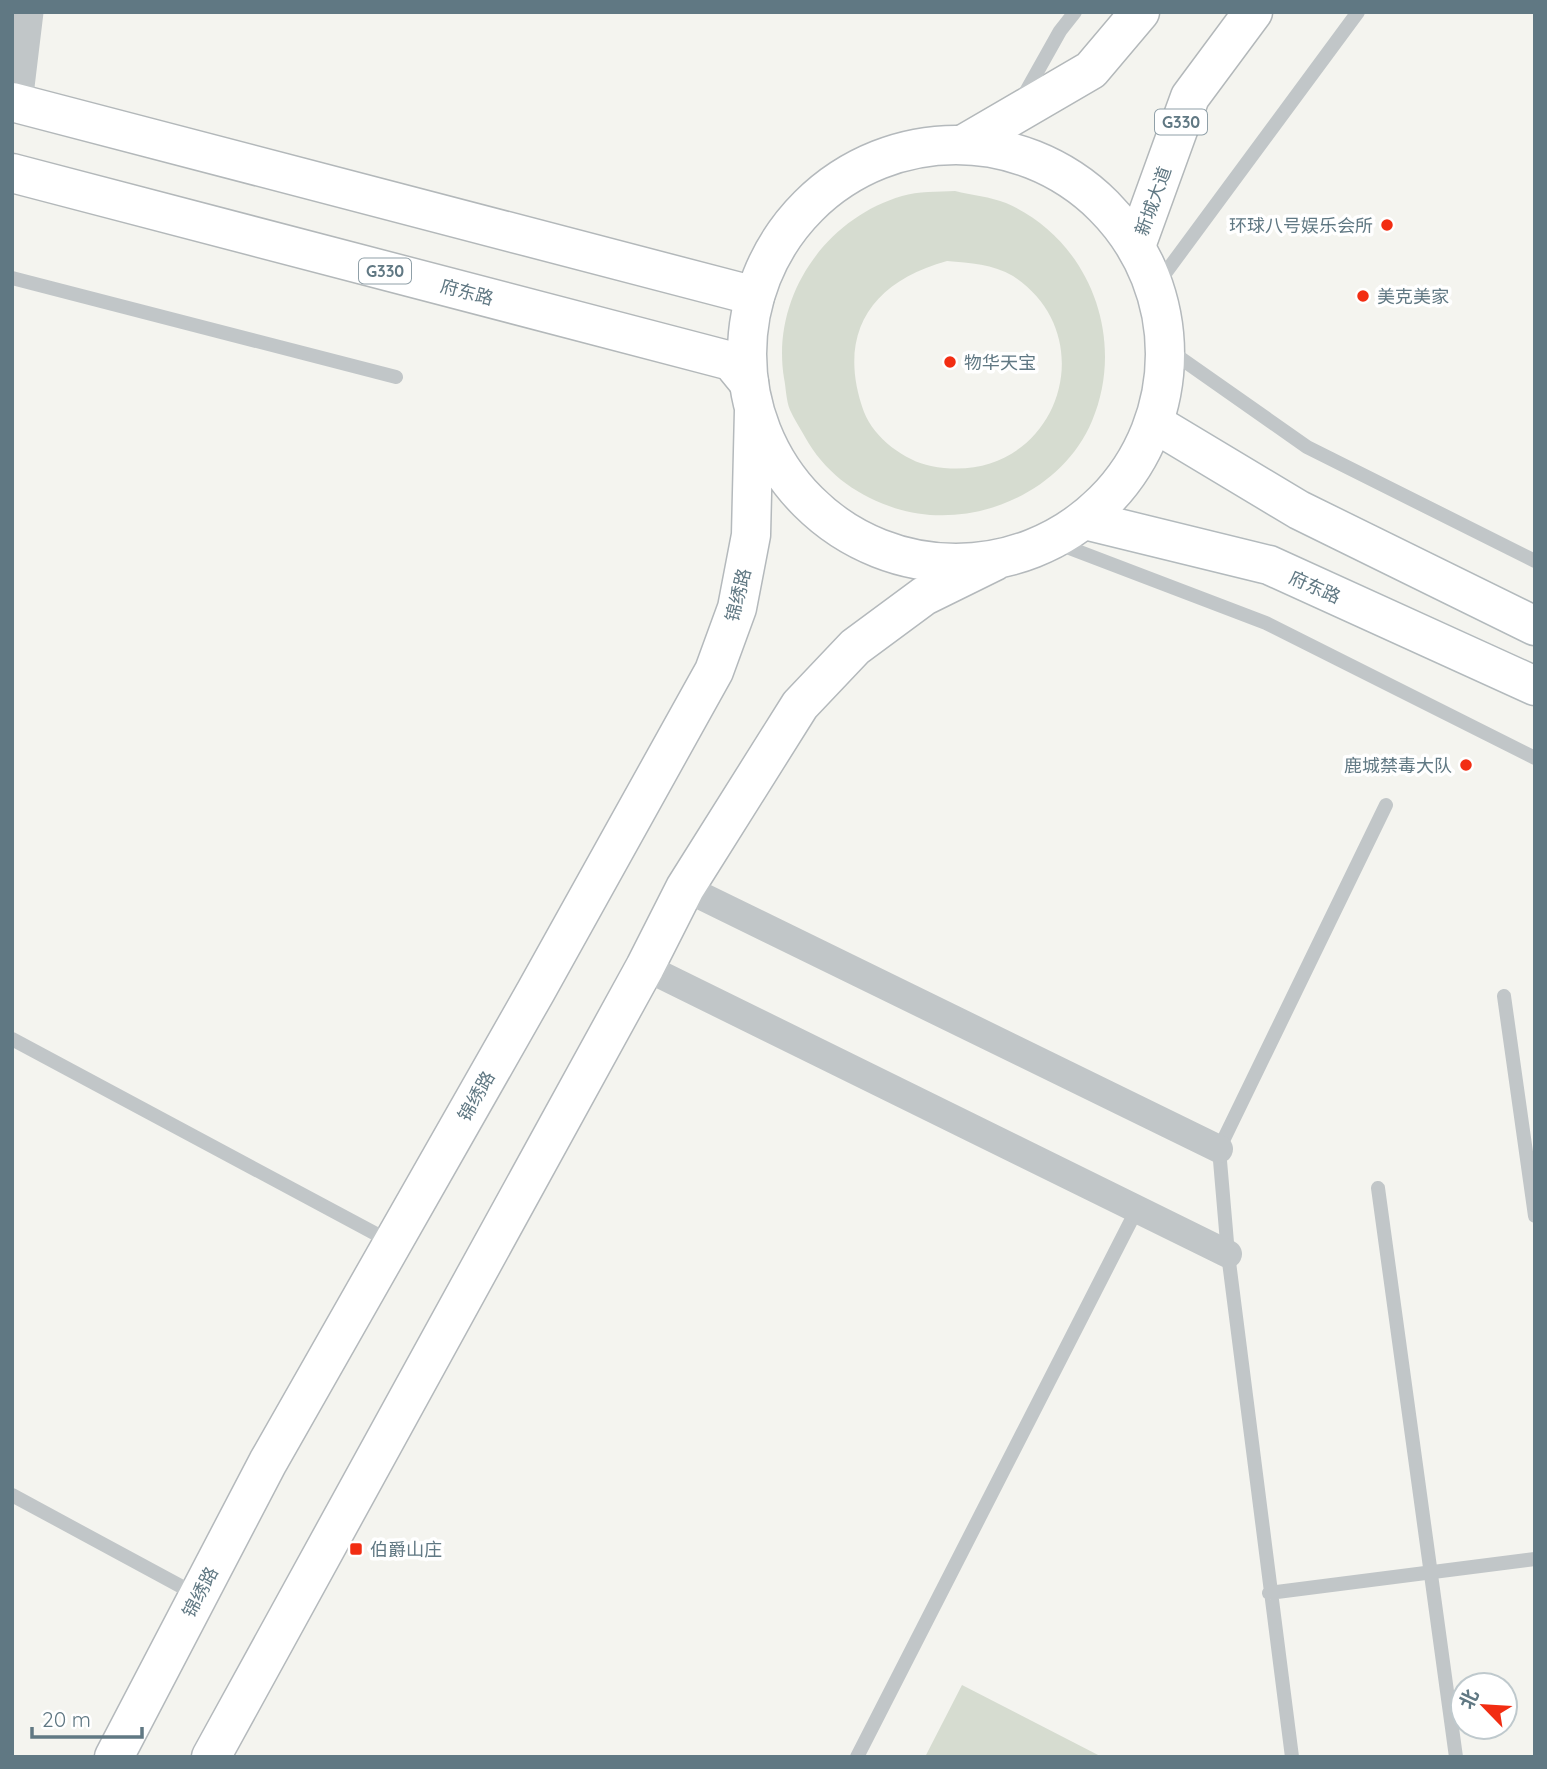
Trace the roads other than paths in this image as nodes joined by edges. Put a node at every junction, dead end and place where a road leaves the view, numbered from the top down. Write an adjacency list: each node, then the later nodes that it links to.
1 (26, 12): 6 (street)
2 (1075, 12): 7 (lane)
3 (1140, 12): 7 (main road)
4 (1253, 12): 10 (main road, 新城大道 / G330)
5 (1358, 12): 12 (lane)
6 (14, 102): 13 (main road)
7 (1012, 116): 8 (main road)
8 (964, 144): 10 (main road); 13 (main road)
9 (12, 173): 16 (main road, 府东路 / G330)
10 (1136, 246): 12 (main road)
11 (12, 278): 15 (lane)
12 (1155, 287): 14 (main road)
13 (755, 296): 16 (main road)
14 (1166, 348): 17 (main road); 21 (lane)
15 (396, 377)
16 (752, 397): 20 (main road); 34 (main road, 锦绣路)
17 (1154, 424): 18 (main road); 22 (main road)
18 (1085, 520): 19 (main road); 23 (main road, 府东路)
19 (1051, 541): 20 (main road); 24 (lane)
20 (995, 561): 26 (main road)
21 (1535, 561)
22 (1535, 626)
23 (1535, 686)
24 (1535, 758)
25 (1386, 805): 30 (lane)
26 (685, 888): 27 (main road); 30 (street)
27 (645, 967): 32 (street); 42 (main road)
28 (1504, 996): 33 (lane)
29 (12, 1039): 34 (lane)
30 (1219, 1149): 35 (lane)
31 (1378, 1188): 38 (lane)
32 (1137, 1209): 35 (street); 43 (lane)
33 (1535, 1216)
34 (391, 1242): 40 (main road, 锦绣路)
35 (1228, 1254): 39 (lane)
36 (12, 1495): 40 (lane)
37 (1535, 1559): 38 (lane)
38 (1430, 1571): 39 (lane); 45 (lane)
39 (1269, 1593): 44 (lane)
40 (198, 1596): 41 (main road, 锦绣路)
41 (114, 1757)
42 (211, 1757)
43 (858, 1757)
44 (1292, 1757)
45 (1456, 1757)

